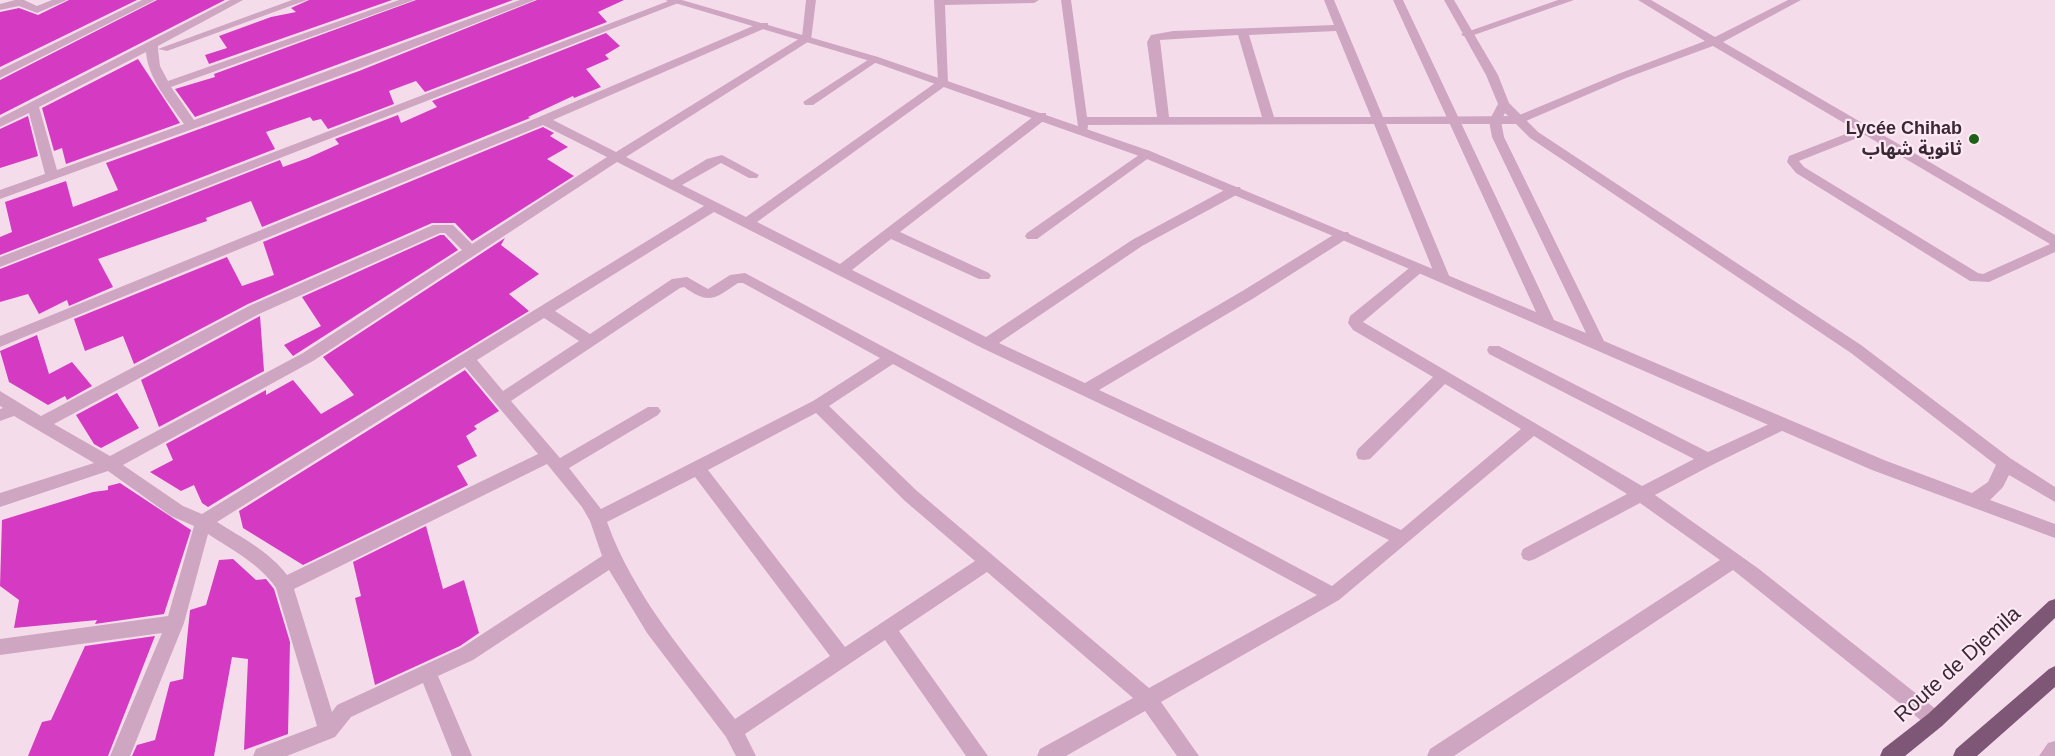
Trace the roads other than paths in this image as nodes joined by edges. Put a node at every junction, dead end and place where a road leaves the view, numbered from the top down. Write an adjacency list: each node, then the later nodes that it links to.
1 (62, 0): 19 (street)
2 (150, 0): 28 (street)
3 (238, 0): 26 (street)
4 (302, 0): 26 (street)
5 (409, 0): 30 (street)
6 (530, 0): 43 (street)
7 (811, 0): 24 (street)
8 (1034, 0): 16 (street)
9 (1066, 0): 44 (street)
10 (1329, 0): 21 (street)
11 (1398, 0): 38 (street)
12 (1449, 0): 23 (street)
13 (1569, 0): 23 (street)
14 (1643, 0): 25 (street)
15 (673, 1): 18 (street); 61 (street)
16 (939, 1): 29 (street)
17 (1786, 2): 25 (street)
18 (698, 4): 20 (street)
19 (0, 7)
20 (764, 25): 24 (street); 35 (street)
21 (1340, 28): 22 (street); 37 (street)
22 (1243, 32): 40 (street); 41 (street)
23 (1467, 34): 32 (street)
24 (807, 38): 27 (street); 47 (street)
25 (1716, 41): 36 (street); 45 (street)
26 (151, 50): 30 (street); 33 (street)
27 (874, 59): 29 (street); 31 (street)
28 (0, 75)
29 (944, 82): 34 (street); 54 (street)
30 (164, 86): 43 (street)
31 (809, 102)
32 (1504, 104): 36 (street); 39 (street)
33 (33, 106): 42 (street); 49 (street)
34 (1042, 116): 44 (street); 55 (street)
35 (543, 120): 47 (street); 69 (street)
36 (1519, 120): 39 (street); 88 (street)
37 (1378, 121): 38 (street); 41 (street); 65 (street)
38 (1456, 121): 39 (street); 67 (street)
39 (1495, 121): 71 (street)
40 (1164, 122): 41 (street); 44 (street)
41 (1270, 122)
42 (0, 123)
43 (192, 126): 49 (street)
44 (1083, 126): 46 (street)
45 (1867, 130): 58 (street); 59 (street)
46 (1146, 154): 51 (street); 57 (street)
47 (616, 157): 50 (street); 60 (street)
48 (753, 175): 50 (street)
49 (52, 176): 52 (street)
50 (673, 185): 53 (street)
51 (1235, 190): 56 (street); 70 (street)
52 (0, 195)
53 (714, 206): 54 (street); 66 (street)
54 (748, 222): 63 (street)
55 (889, 234): 63 (street); 64 (street)
56 (1343, 235): 62 (street); 76 (street)
57 (1032, 236)
58 (2055, 241)
59 (2055, 247)
60 (471, 251): 82 (street); 89 (street)
61 (0, 262)
62 (1418, 268): 65 (street); 75 (street)
63 (842, 270): 70 (street)
64 (984, 276)
65 (1443, 278): 67 (street)
66 (546, 312): 68 (street); 74 (street)
67 (1549, 324): 71 (street)
68 (590, 341): 73 (street); 78 (street)
69 (0, 342)
70 (987, 344): 76 (street)
71 (1599, 346): 83 (street)
72 (1494, 350): 86 (street)
73 (891, 358): 79 (street); 104 (street)
74 (468, 360): 78 (street); 96 (street)
75 (1443, 377): 84 (street); 85 (street)
76 (1086, 390): 98 (street)
77 (0, 397): 81 (street)
78 (501, 400): 87 (street)
79 (818, 405): 90 (street); 102 (street)
80 (653, 411): 87 (street)
81 (7, 412): 82 (street)
82 (42, 423): 89 (street)
83 (1783, 424): 86 (street); 94 (street)
84 (1533, 428): 91 (street); 98 (street)
85 (1364, 454)
86 (1708, 459): 91 (street)
87 (553, 461): 95 (street); 103 (street)
88 (2004, 463): 92 (street); 94 (street)
89 (110, 464): 93 (street); 96 (street)
90 (698, 468): 95 (street); 109 (street)
91 (1641, 494): 99 (street); 101 (street)
92 (2055, 495)
93 (0, 500)
94 (1971, 501): 97 (street)
95 (598, 519): 100 (street)
96 (203, 522): 103 (street); 106 (street)
97 (2055, 531)
98 (1403, 540): 104 (street)
99 (1529, 554)
100 (612, 559): 110 (street); 115 (street)
101 (1732, 561): 113 (street); 124 (street)
102 (988, 562): 107 (street); 112 (street)
103 (284, 585): 114 (street)
104 (1333, 595): 112 (street)
105 (2055, 607): 113 (main road, Route de Djemila)
106 (175, 623): 108 (street); 117 (street)
107 (887, 629): 109 (street); 121 (street)
108 (0, 647)
109 (843, 659): 115 (street)
110 (428, 673): 114 (street); 119 (street)
111 (2055, 675): 126 (main road)
112 (1148, 699): 122 (street); 123 (street)
113 (1935, 720): 125 (main road, Route de Djemila)
114 (328, 731): 118 (street)
115 (733, 731): 120 (street)
116 (2055, 750): 127 (street)
117 (120, 756)
118 (263, 756)
119 (462, 756)
120 (746, 756)
121 (978, 756)
122 (1047, 756)
123 (1189, 756)
124 (1437, 756)
125 (1890, 756)
126 (1963, 756)
127 (2049, 756)

